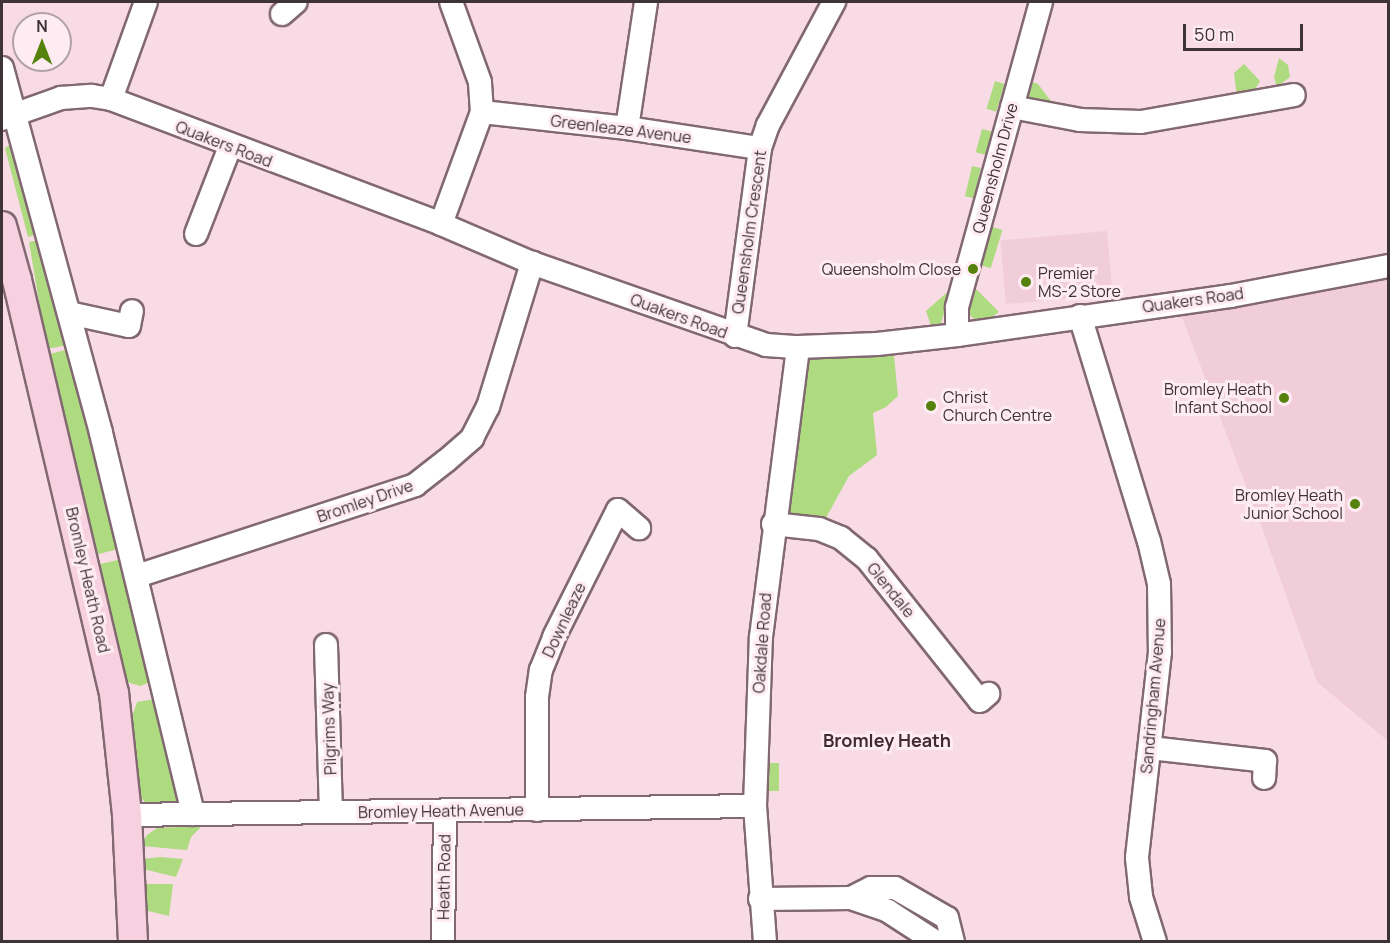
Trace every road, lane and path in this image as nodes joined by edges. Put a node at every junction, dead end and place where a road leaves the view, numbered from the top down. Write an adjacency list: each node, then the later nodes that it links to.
1 (146, 2): 8 (street)
2 (451, 2): 10 (street)
3 (646, 2): 12 (street)
4 (834, 2): 14 (street, Queensholm Crescent)
5 (1041, 2): 9 (street, Queensholm Drive)
6 (2, 68): 11 (street)
7 (1294, 94): 9 (street)
8 (111, 99): 11 (street, Quakers Road); 13 (street, Quakers Road)
9 (1012, 107): 23 (street, Queensholm Drive)
10 (482, 112): 12 (street, Greenleaze Avenue); 15 (street)
11 (8, 117): 21 (street)
12 (627, 128): 14 (street, Greenleaze Avenue)
13 (230, 147): 15 (street, Quakers Road); 17 (street)
14 (760, 148): 24 (street, Queensholm Crescent)
15 (441, 224): 18 (street, Quakers Road)
16 (2, 226): 38 (main road, Bromley Heath Road)
17 (195, 234)
18 (532, 263): 24 (street, Quakers Road); 28 (street, Bromley Drive)
19 (1389, 266): 22 (street, Quakers Road)
20 (132, 311): 21 (street)
21 (69, 314): 28 (street)
22 (1080, 316): 23 (street, Quakers Road); 31 (street, Sandringham Avenue)
23 (957, 335): 25 (street, Quakers Road)
24 (735, 336): 25 (street, Quakers Road)
25 (798, 347): 26 (street, Oakdale Road)
26 (773, 524): 30 (street, Glendale); 33 (street, Oakdale Road)
27 (639, 528): 34 (street, Downleaze)
28 (137, 576): 37 (street)
29 (326, 645): 35 (street, Pilgrims Way)
30 (980, 703)
31 (1150, 748): 32 (street); 46 (street, Sandringham Avenue)
32 (1265, 760)
33 (755, 806): 34 (street, Bromley Heath Avenue); 40 (street, Oakdale Road)
34 (537, 810): 36 (street, Bromley Heath Avenue)
35 (331, 812): 36 (street, Bromley Heath Avenue); 37 (street, Bromley Heath Avenue)
36 (445, 812): 42 (street, Heath Road)
37 (193, 813): 38 (street, Bromley Heath Avenue)
38 (127, 815): 41 (main road, Bromley Heath Road)
39 (851, 898): 40 (street); 44 (street); 45 (street)
40 (760, 899): 43 (street, Oakdale Road)
41 (133, 942)
42 (443, 942)
43 (765, 942)
44 (936, 942)
45 (953, 942)
46 (1155, 942)

